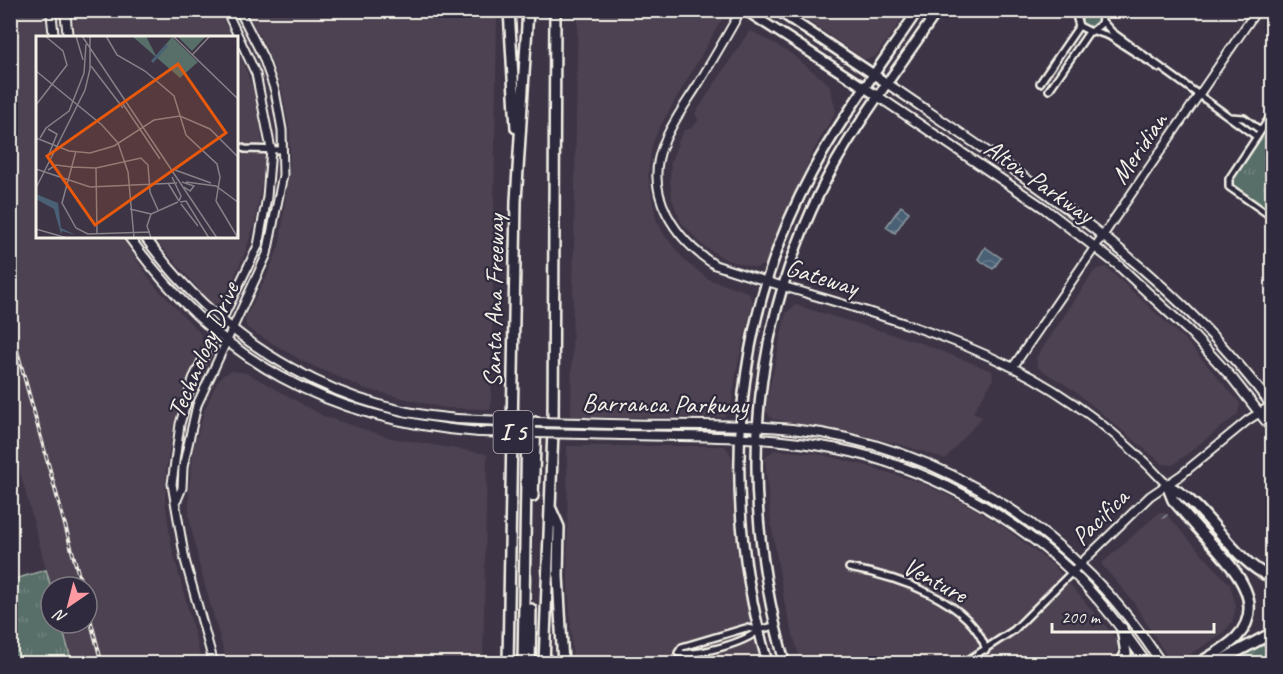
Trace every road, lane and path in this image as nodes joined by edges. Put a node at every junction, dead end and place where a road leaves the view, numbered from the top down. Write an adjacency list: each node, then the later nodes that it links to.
1 (51, 10): 18 (main road)
2 (64, 10): 19 (main road)
3 (226, 10): 31 (street, Technology Drive)
4 (239, 10): 32 (street, Technology Drive)
5 (509, 10): 33 (highway)
6 (527, 10): 33 (highway, Santa Ana Freeway / I 5)
7 (555, 10): 57 (highway, I 5)
8 (743, 10): 24 (main road, Alton Parkway); 39 (street, Gateway)
9 (777, 10): 21 (main road, Alton Parkway)
10 (918, 10): 21 (main road)
11 (939, 10): 23 (main road)
12 (1071, 10): 14 (street)
13 (1257, 10): 26 (street, Meridian)
14 (1081, 12): 16 (street)
15 (1101, 14): 17 (street); 20 (street)
16 (1079, 26): 17 (street); 22 (street)
17 (1092, 32): 20 (street); 25 (street)
18 (54, 36)
19 (68, 36)
20 (1167, 71): 26 (street)
21 (874, 75): 23 (main road, Alton Parkway); 24 (main road)
22 (1040, 83)
23 (888, 84): 27 (main road); 35 (main road, Alton Parkway)
24 (865, 88): 27 (main road, Alton Parkway); 39 (main road)
25 (1049, 90)
26 (1200, 95): 29 (street); 35 (street, Meridian)
27 (879, 97): 38 (main road, Alton Parkway); 40 (main road)
28 (1272, 114): 29 (street)
29 (1259, 134): 34 (street)
30 (238, 146): 31 (street)
31 (271, 149): 32 (street); 41 (street, Technology Drive)
32 (282, 150): 42 (street, Technology Drive)
33 (516, 201): 70 (highway, Santa Ana Freeway / I 5)
34 (1272, 217)
35 (1105, 235): 38 (street, Meridian); 46 (main road, Alton Parkway)
36 (130, 238): 43 (main road, Barranca Parkway)
37 (146, 238): 41 (main road, Barranca Parkway)
38 (1096, 247): 45 (street, Meridian); 47 (main road, Alton Parkway)
39 (767, 282): 40 (street, Gateway); 49 (main road)
40 (782, 286): 45 (street, Gateway); 50 (main road)
41 (222, 321): 42 (main road, Barranca Parkway); 43 (street, Technology Drive)
42 (232, 329): 44 (street, Technology Drive); 48 (main road, Barranca Parkway, bridge)
43 (216, 333): 44 (main road, Barranca Parkway); 56 (street, Technology Drive)
44 (226, 341): 52 (main road, Barranca Parkway, bridge); 56 (street, Technology Drive)
45 (1013, 367): 55 (street, Gateway)
46 (1272, 405): 47 (street, Pacifica)
47 (1259, 413): 51 (main road, Alton Parkway); 55 (street, Pacifica)
48 (532, 422): 49 (main road, Barranca Parkway, bridge); 52 (highway, bridge)
49 (741, 426): 50 (main road, Barranca Parkway); 53 (main road)
50 (756, 427): 54 (main road); 59 (main road, Barranca Parkway)
51 (1272, 429)
52 (532, 433): 53 (main road, Barranca Parkway, bridge); 58 (highway)
53 (740, 439): 54 (main road, Barranca Parkway); 65 (main road)
54 (755, 440): 61 (main road, Barranca Parkway); 63 (main road)
55 (1167, 485): 59 (street, Pacifica); 62 (highway); 80 (highway)
56 (177, 500): 69 (street, Technology Drive)
57 (549, 504): 73 (highway, I 5); 74 (highway)
58 (529, 528): 71 (highway); 72 (highway)
59 (1083, 564): 61 (street, Pacifica); 68 (main road, Barranca Parkway)
60 (849, 567): 67 (street, Venture)
61 (1072, 572): 64 (main road, Barranca Parkway); 67 (street, Pacifica)
62 (1272, 578)
63 (774, 626): 65 (street); 76 (main road)
64 (1122, 628): 78 (highway); 79 (main road, Barranca Parkway)
65 (759, 630): 65 (street); 75 (main road)
66 (1272, 633): 81 (highway)
67 (986, 650): 77 (street, Pacifica)
68 (1162, 662)
69 (214, 663)
70 (508, 663)
71 (523, 663)
72 (530, 663)
73 (544, 663)
74 (563, 663)
75 (768, 663)
76 (785, 663)
77 (962, 663)
78 (1120, 663)
79 (1147, 663)
80 (1198, 663)
81 (1214, 663)

